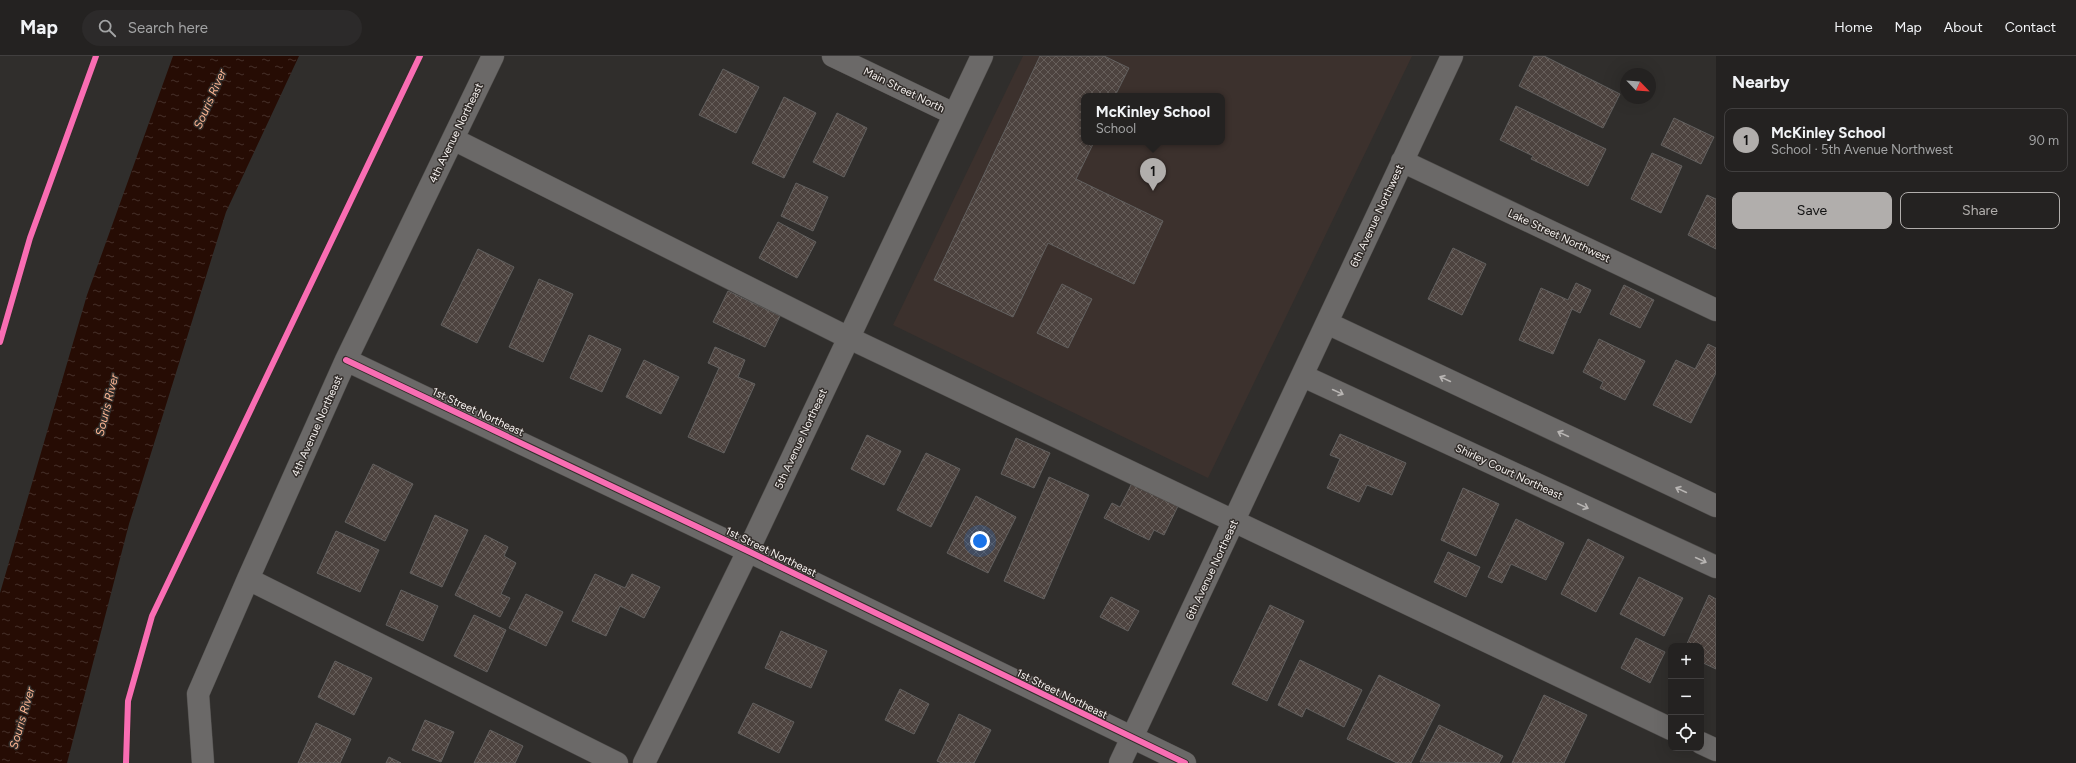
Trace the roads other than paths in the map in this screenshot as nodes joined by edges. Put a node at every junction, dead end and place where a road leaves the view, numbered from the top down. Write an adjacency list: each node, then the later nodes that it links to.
1 (493, 56): 6 (street, 4th Avenue Northeast)
2 (833, 56): 5 (street, Main Street North)
3 (982, 56): 5 (street, 5th Avenue Northeast)
4 (1452, 56): 7 (street, 6th Avenue Northwest)
5 (954, 114): 10 (street, 5th Avenue Northeast)
6 (453, 139): 10 (street); 11 (street, 4th Avenue Northeast)
7 (1402, 161): 8 (street, Lake Street Northwest); 9 (street, 6th Avenue Northwest)
8 (1716, 310)
9 (1327, 323): 12 (street, 6th Avenue Northwest); 13 (street, one-way to 9)
10 (849, 338): 14 (street); 15 (street, 5th Avenue Northeast)
11 (346, 360): 15 (street, 1st Street Northeast); 17 (street, 4th Avenue Northeast)
12 (1303, 376): 14 (street, 6th Avenue Northeast); 16 (street, Shirley Court Northeast, one-way to 16)
13 (1716, 506)
14 (1235, 521): 18 (street); 19 (street, 6th Avenue Northeast)
15 (748, 551): 19 (street, 1st Street Northeast); 24 (street, 5th Avenue Northeast)
16 (1716, 567)
17 (248, 579): 22 (street, 4th Avenue Northeast); 23 (street)
18 (1668, 728)
19 (1131, 739): 25 (street, 6th Avenue Northeast); 26 (street, 1st Street Northeast)
20 (1704, 744): 21 (street)
21 (1716, 750)
22 (202, 763)
23 (617, 763)
24 (644, 763)
25 (1120, 763)
26 (1185, 763)

